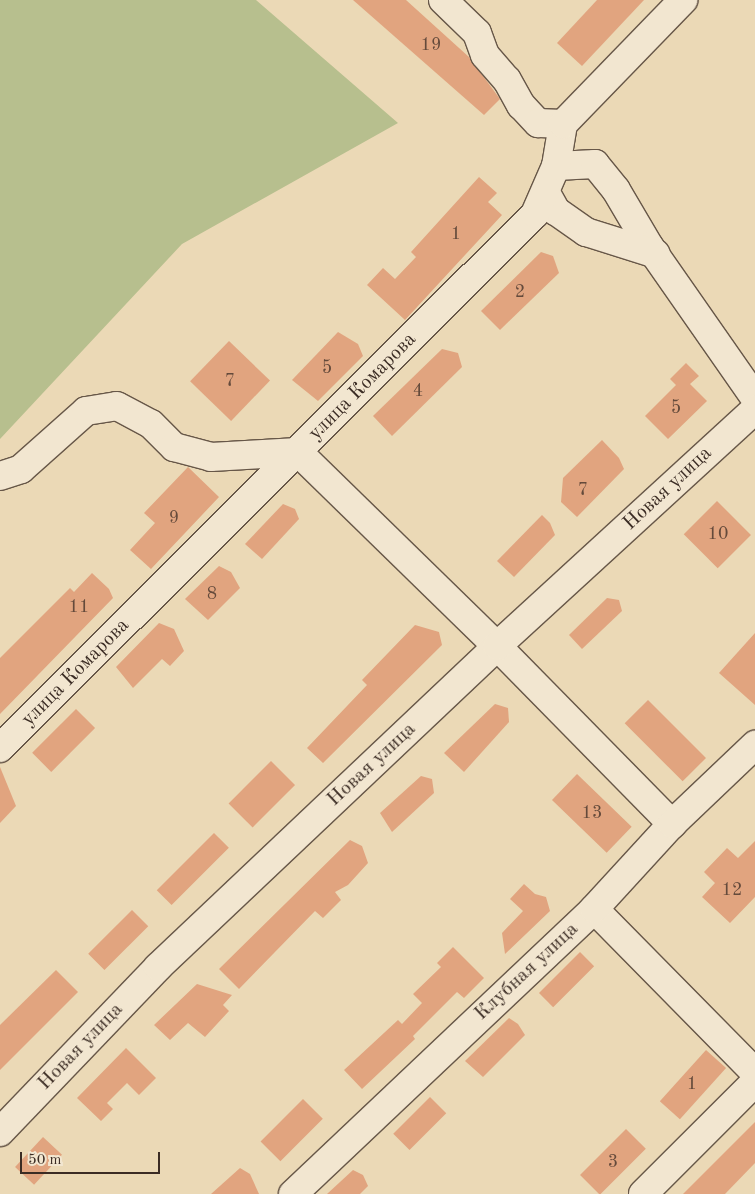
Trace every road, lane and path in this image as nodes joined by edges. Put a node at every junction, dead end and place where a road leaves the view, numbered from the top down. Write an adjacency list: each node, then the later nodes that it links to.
1 (443, 0): 3 (street)
2 (683, 0): 3 (street)
3 (563, 124): 4 (street, улица Комарова)
4 (556, 166): 5 (street, улица Комарова); 6 (street)
5 (546, 193): 6 (street); 9 (street, улица Комарова)
6 (656, 254): 7 (street)
7 (755, 398)
8 (755, 410): 11 (street, Новая улица)
9 (298, 452): 10 (street); 11 (street); 13 (street, улица Комарова)
10 (0, 476)
11 (497, 646): 14 (street); 18 (street, Новая улица)
12 (755, 746): 14 (street, Клубная улица)
13 (0, 748)
14 (672, 824): 15 (street, Клубная улица)
15 (594, 909): 16 (street); 19 (street, Клубная улица)
16 (755, 1072)
17 (755, 1082): 20 (street)
18 (0, 1132)
19 (293, 1194)
20 (643, 1194)

